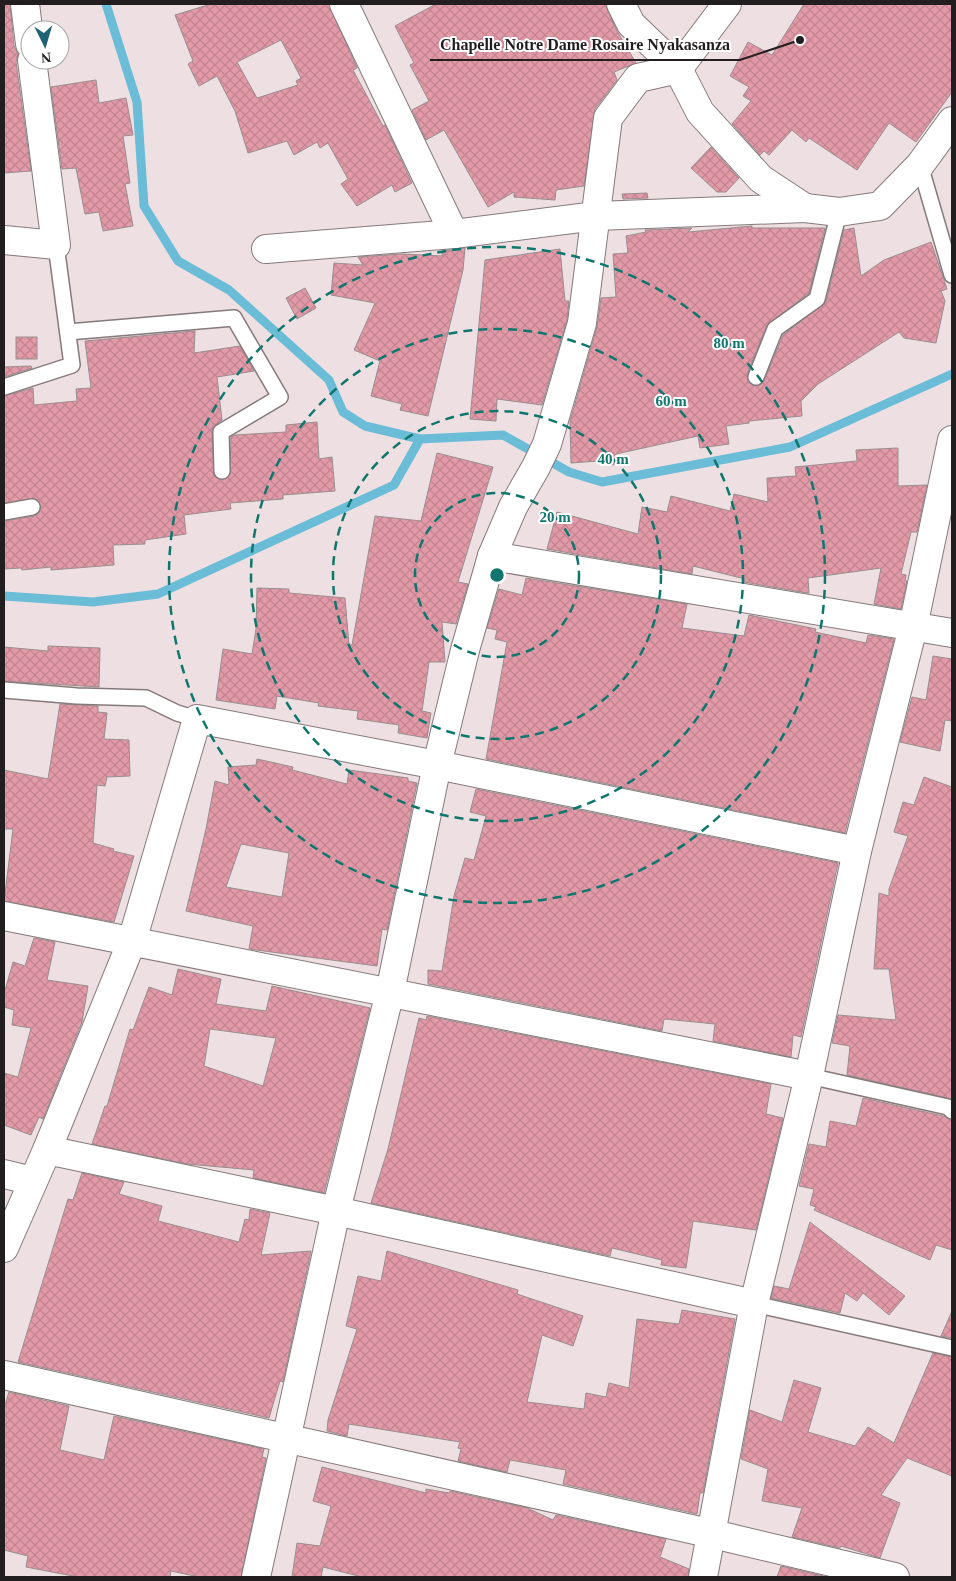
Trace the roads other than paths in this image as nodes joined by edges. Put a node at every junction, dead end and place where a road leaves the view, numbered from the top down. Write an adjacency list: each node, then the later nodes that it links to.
1 (25, 4): 5 (street)
2 (344, 4): 13 (street)
3 (621, 4): 6 (street)
4 (727, 4): 6 (street)
5 (27, 20)
6 (678, 69): 10 (street); 12 (street)
7 (33, 70): 15 (street)
8 (952, 121): 9 (street)
9 (920, 165): 11 (street); 17 (lane)
10 (806, 208): 11 (street); 12 (street)
11 (839, 212): 19 (lane)
12 (596, 216): 13 (street); 25 (street)
13 (454, 234): 16 (street)
14 (4, 240): 15 (street)
15 (56, 244): 18 (lane)
16 (266, 249)
17 (952, 275)
18 (68, 332): 20 (lane); 22 (lane)
19 (756, 377)
20 (4, 387)
21 (952, 440): 26 (street)
22 (222, 471)
23 (32, 507): 24 (lane)
24 (4, 512)
25 (492, 556): 26 (street); 30 (street)
26 (913, 627): 27 (street); 31 (street)
27 (952, 634)
28 (4, 690): 29 (lane)
29 (197, 719): 30 (street); 33 (street)
30 (437, 765): 31 (street); 34 (street)
31 (857, 851): 35 (street)
32 (4, 916): 33 (street)
33 (132, 941): 34 (street); 37 (street)
34 (390, 992): 35 (street); 40 (street)
35 (809, 1076): 36 (lane); 42 (street)
36 (952, 1111)
37 (47, 1150): 39 (street); 40 (street)
38 (4, 1174): 39 (street)
39 (33, 1181): 41 (street)
40 (336, 1211): 42 (street); 45 (street)
41 (4, 1248)
42 (754, 1304): 43 (lane); 46 (street)
43 (952, 1348)
44 (4, 1375): 45 (street)
45 (286, 1438): 46 (street); 47 (street)
46 (713, 1534): 48 (street); 49 (street)
47 (256, 1577)
48 (703, 1577)
49 (895, 1577)

